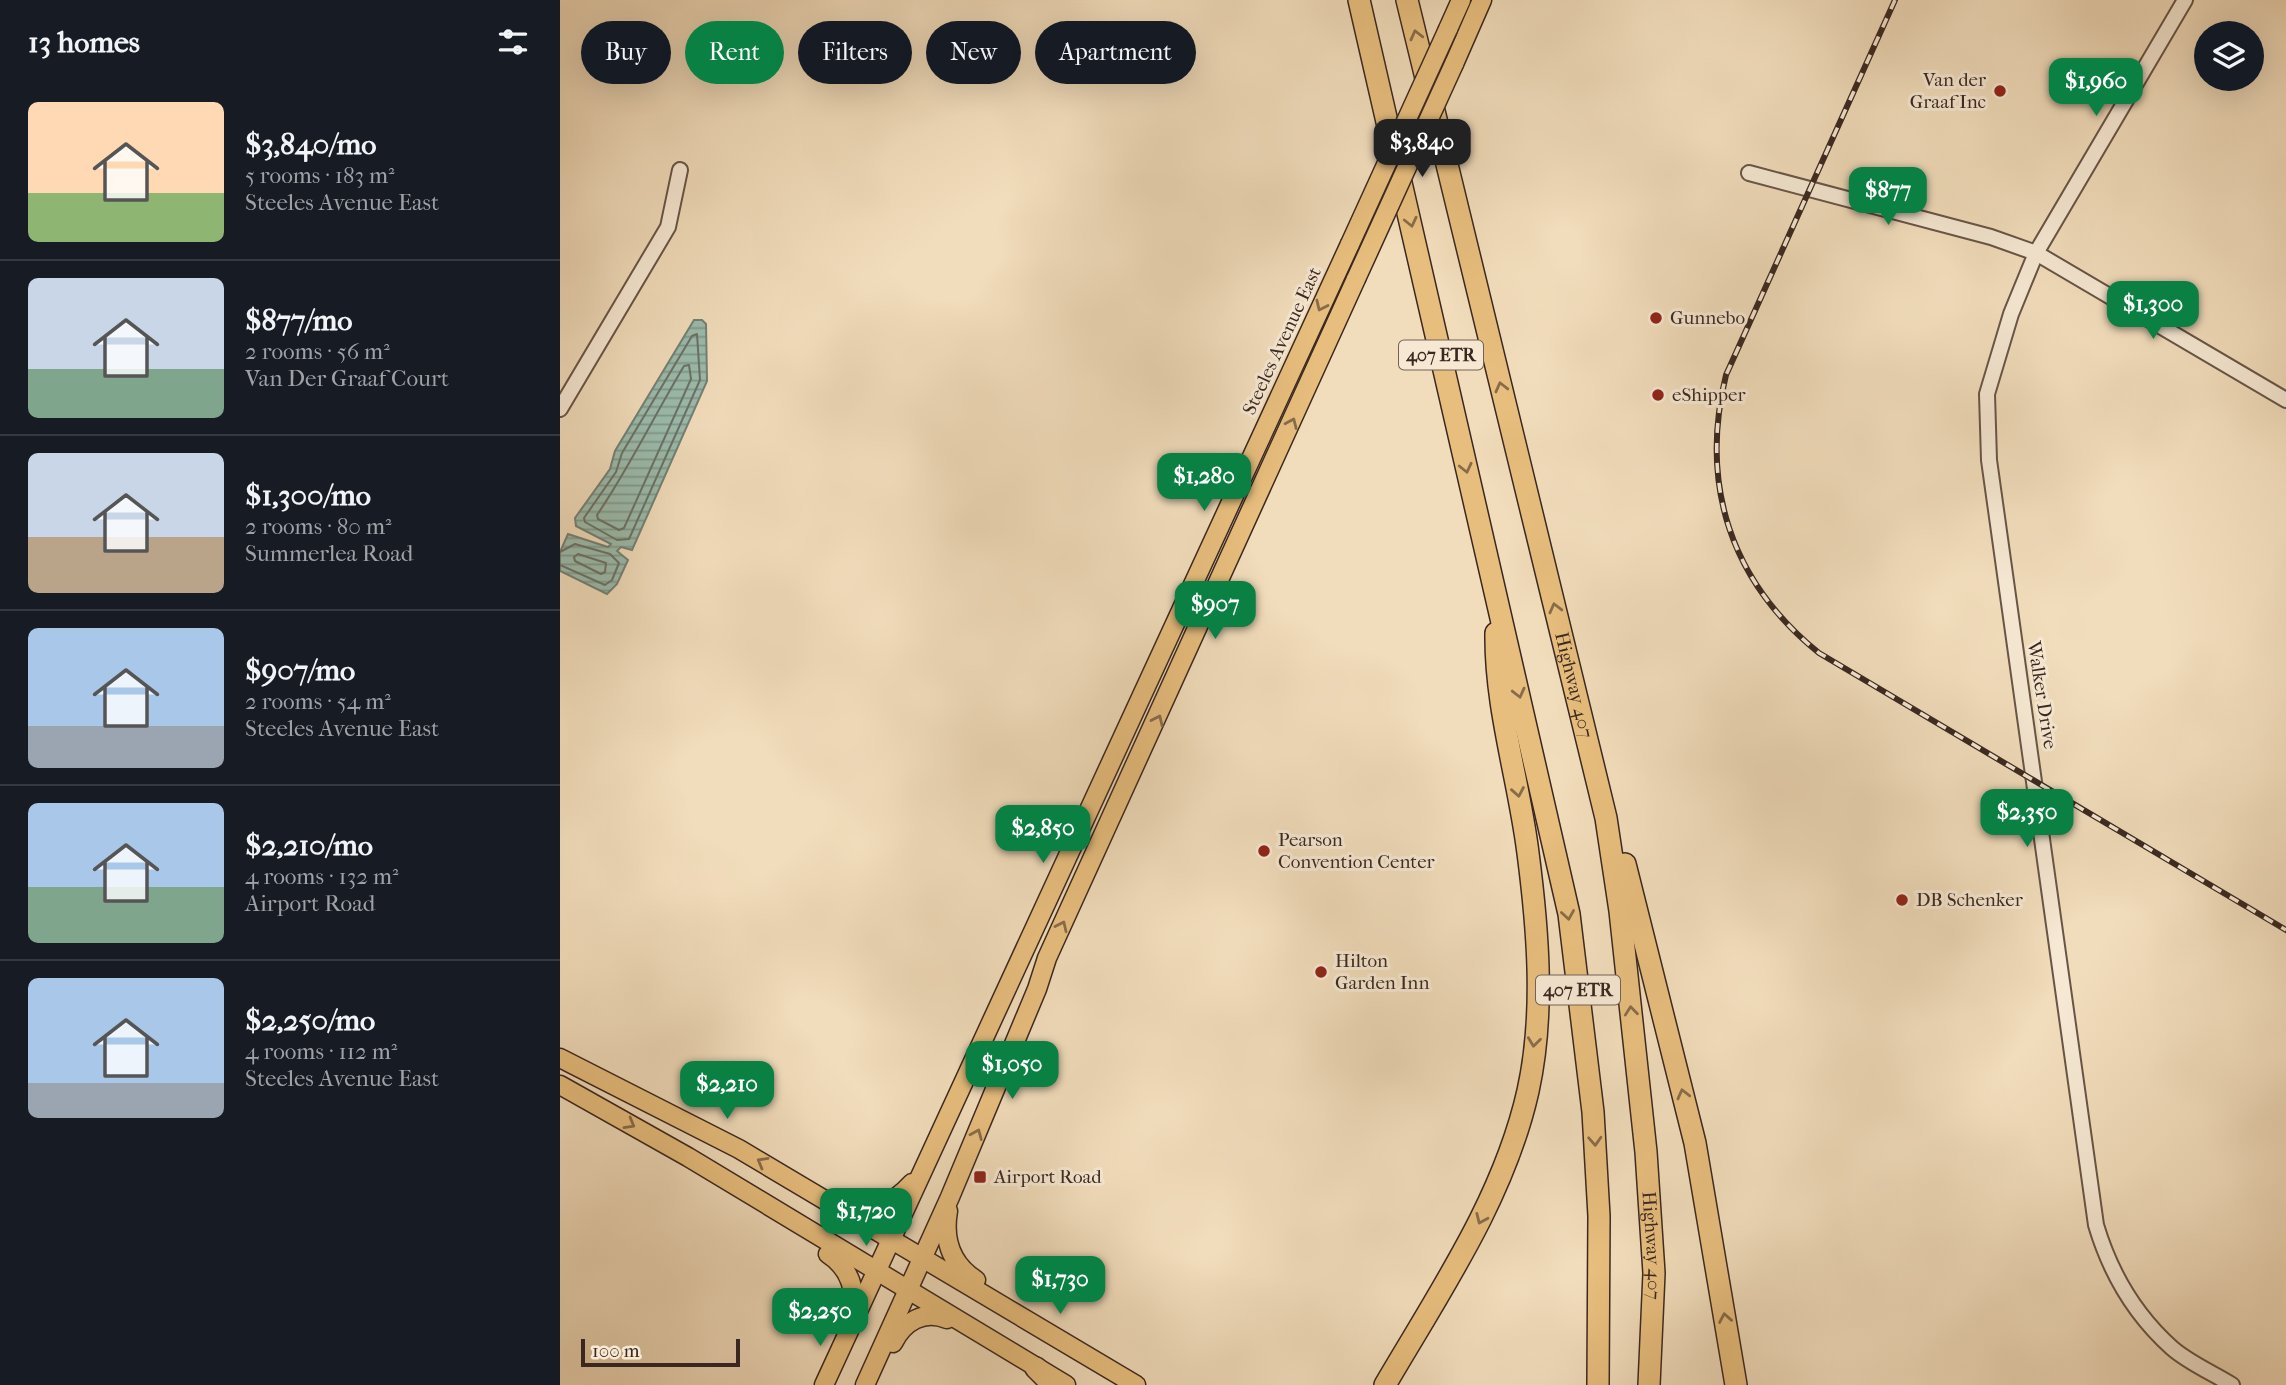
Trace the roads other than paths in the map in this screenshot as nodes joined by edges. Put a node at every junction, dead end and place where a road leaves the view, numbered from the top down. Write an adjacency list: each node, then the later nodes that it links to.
1 (1359, 0): 11 (highway, 407 ETR, one-way to 11)
2 (1407, 0): 12 (highway, Highway 407 / 407 ETR, one-way to 2)
3 (1461, 0): 15 (main road, Steeles Avenue East, one-way to 15, bridge)
4 (1482, 0): 17 (main road, one-way to 4, bridge)
5 (2185, 0): 8 (street, Walker Drive)
6 (680, 170): 10 (street)
7 (1749, 173): 8 (street)
8 (2036, 253): 9 (street); 36 (street, Walker Drive)
9 (2286, 400)
10 (560, 409)
11 (1497, 603): 32 (highway, one-way to 32); 33 (highway, 407 ETR, one-way to 33)
12 (1606, 818): 34 (highway, Highway 407 / 407 ETR, one-way to 12); 35 (highway, one-way to 12)
13 (560, 1058): 16 (main road, one-way to 13)
14 (560, 1085): 18 (main road, one-way to 18)
15 (921, 1173): 16 (main road); 19 (main road, Steeles Avenue East)
16 (821, 1197): 19 (main road)
17 (950, 1197): 20 (main road); 23 (main road)
18 (798, 1226): 21 (main road); 24 (main road)
19 (891, 1240): 20 (main road); 21 (main road, Steeles Avenue East)
20 (922, 1258): 22 (main road); 23 (main road)
21 (875, 1273): 22 (main road); 24 (main road, Steeles Avenue East)
22 (907, 1292): 25 (main road); 27 (main road)
23 (1025, 1318): 31 (main road)
24 (850, 1328): 28 (main road, Steeles Avenue East)
25 (967, 1328): 26 (main road); 27 (main road)
26 (1036, 1368): 29 (highway); 30 (main road)
27 (868, 1377)
28 (824, 1385)
29 (1053, 1385)
30 (1066, 1385)
31 (1136, 1385)
32 (1385, 1385)
33 (1598, 1385)
34 (1649, 1385)
35 (1736, 1385)
36 (2232, 1385)

